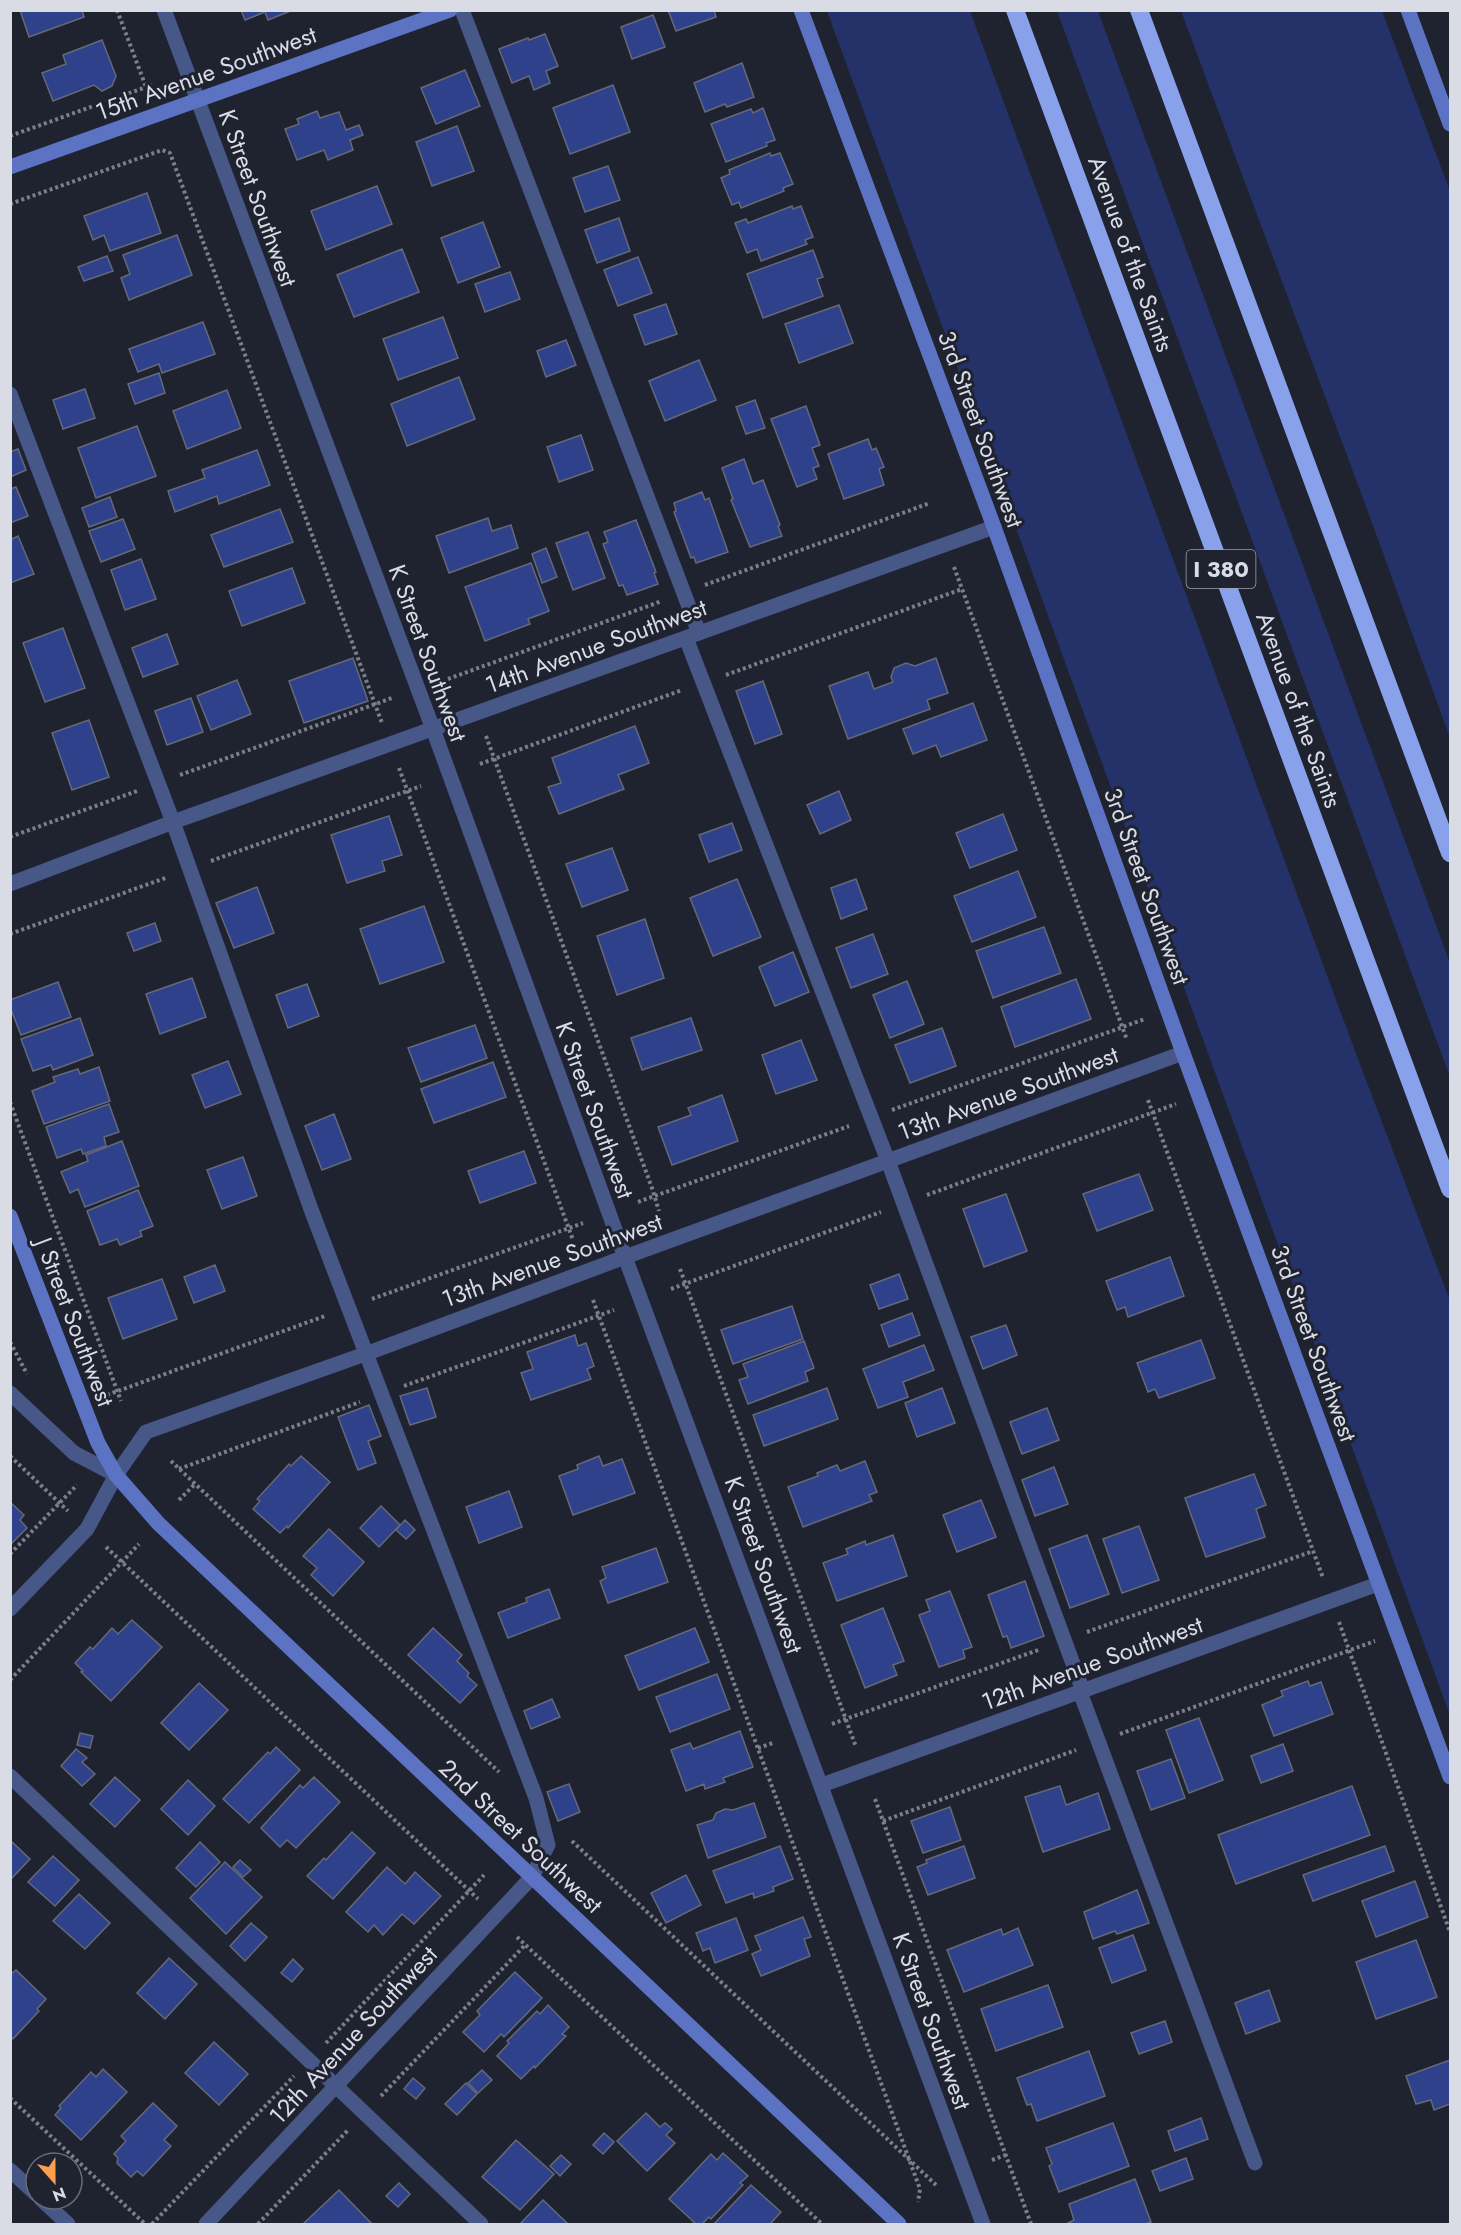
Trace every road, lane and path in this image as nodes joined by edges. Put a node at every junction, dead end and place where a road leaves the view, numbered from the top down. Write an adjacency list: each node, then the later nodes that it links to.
1 (117, 10): 10 (path)
2 (164, 10): 11 (street, K Street Southwest)
3 (450, 10): 11 (street, 15th Avenue Southwest)
4 (462, 10): 19 (street)
5 (801, 10): 17 (street, 3rd Street Southwest)
6 (1015, 10): 45 (highway, Avenue of the Saints / I 380)
7 (1139, 10): 31 (highway)
8 (1408, 10): 12 (street)
9 (152, 85): 10 (path)
10 (146, 87): 13 (path)
11 (198, 100): 14 (street, 15th Avenue Southwest); 23 (street, K Street Southwest)
12 (1450, 124)
13 (10, 136)
14 (10, 167)
15 (10, 204): 21 (path)
16 (10, 394): 26 (street, 12th Avenue Southwest)
17 (994, 527): 19 (street, 14th Avenue Southwest); 35 (street, 3rd Street Southwest)
18 (954, 566): 36 (path)
19 (693, 635): 23 (street, 14th Avenue Southwest); 43 (street)
20 (392, 698): 21 (path)
21 (375, 704): 22 (path); 26 (path)
22 (382, 724)
23 (433, 729): 29 (street, 14th Avenue Southwest); 52 (street, K Street Southwest)
24 (486, 736): 46 (path)
25 (399, 768): 28 (path)
26 (158, 783): 29 (street, 12th Avenue Southwest); 30 (path)
27 (421, 786): 28 (path)
28 (407, 791): 32 (path); 51 (path)
29 (173, 822): 32 (street, 12th Avenue Southwest); 33 (street, 14th Avenue Southwest)
30 (10, 837)
31 (1450, 853)
32 (190, 869): 34 (path); 57 (street, 12th Avenue Southwest)
33 (10, 884)
34 (10, 934)
35 (1168, 1011): 36 (path); 38 (street, 3rd Street Southwest)
36 (1122, 1027): 37 (path); 43 (path)
37 (1127, 1040)
38 (1184, 1053): 39 (street, 3rd Street Southwest); 44 (street, 13th Avenue Southwest)
39 (1200, 1096): 42 (path); 73 (street, 3rd Street Southwest)
40 (1148, 1100): 42 (path)
41 (10, 1102): 59 (path)
42 (1153, 1112): 48 (path); 72 (path)
43 (871, 1118): 44 (street); 46 (path)
44 (888, 1161): 48 (street); 52 (street, 13th Avenue Southwest)
45 (1450, 1190)
46 (655, 1196): 47 (path); 49 (path)
47 (638, 1202)
48 (903, 1204): 54 (path); 79 (street)
49 (659, 1210)
50 (10, 1216): 60 (street, J Street Southwest)
51 (573, 1240)
52 (625, 1257): 57 (street, 13th Avenue Southwest); 86 (street, K Street Southwest)
53 (680, 1269): 54 (path)
54 (686, 1284): 55 (path); 83 (path)
55 (671, 1289)
56 (594, 1300): 82 (path)
57 (368, 1353): 62 (street, 13th Avenue Southwest); 89 (street, 12th Avenue Southwest)
58 (10, 1393): 62 (street, 2nd Street Southwest)
59 (121, 1401)
60 (98, 1443): 62 (street, 2nd Street Southwest)
61 (10, 1456): 66 (path)
62 (116, 1475): 74 (street, 13th Avenue Southwest); 89 (street, 2nd Street Southwest)
63 (195, 1484): 65 (path)
64 (77, 1485): 66 (path)
65 (179, 1500)
66 (60, 1503): 67 (path); 70 (path)
67 (68, 1511)
68 (139, 1544): 71 (path)
69 (106, 1547): 71 (path)
70 (10, 1554)
71 (122, 1562): 78 (path); 90 (path)
72 (1323, 1578)
73 (1378, 1584): 79 (street, 12th Avenue Southwest); 85 (street, 3rd Street Southwest)
74 (10, 1610)
75 (1339, 1622): 77 (path)
76 (1377, 1640): 77 (path)
77 (1348, 1650): 80 (path); 91 (path)
78 (10, 1680)
79 (1082, 1691): 80 (street); 86 (street, 12th Avenue Southwest)
80 (1099, 1742): 88 (path); 99 (street)
81 (773, 1743): 82 (path)
82 (758, 1748): 102 (path)
83 (856, 1748)
84 (10, 1776): 94 (street)
85 (1450, 1777)
86 (822, 1785): 111 (street, K Street Southwest)
87 (875, 1799): 88 (path)
88 (883, 1821): 97 (path)
89 (532, 1877): 94 (street, 12th Avenue Southwest); 110 (street, 2nd Street Southwest)
90 (480, 1901)
91 (1450, 1932)
92 (518, 1937): 93 (path)
93 (526, 1944): 96 (path); 109 (path)
94 (336, 2086): 96 (street); 106 (street, 12th Avenue Southwest)
95 (10, 2098): 105 (path)
96 (364, 2113): 107 (path); 108 (street)
97 (1006, 2155): 98 (path); 112 (path)
98 (992, 2160)
99 (1255, 2163)
100 (10, 2170): 101 (street)
101 (24, 2183)
102 (918, 2202)
103 (54, 2211): 104 (street)
104 (68, 2224)
105 (145, 2224)
106 (206, 2224)
107 (258, 2224)
108 (481, 2224)
109 (822, 2224)
110 (899, 2224)
111 (983, 2224)
112 (1032, 2224)

